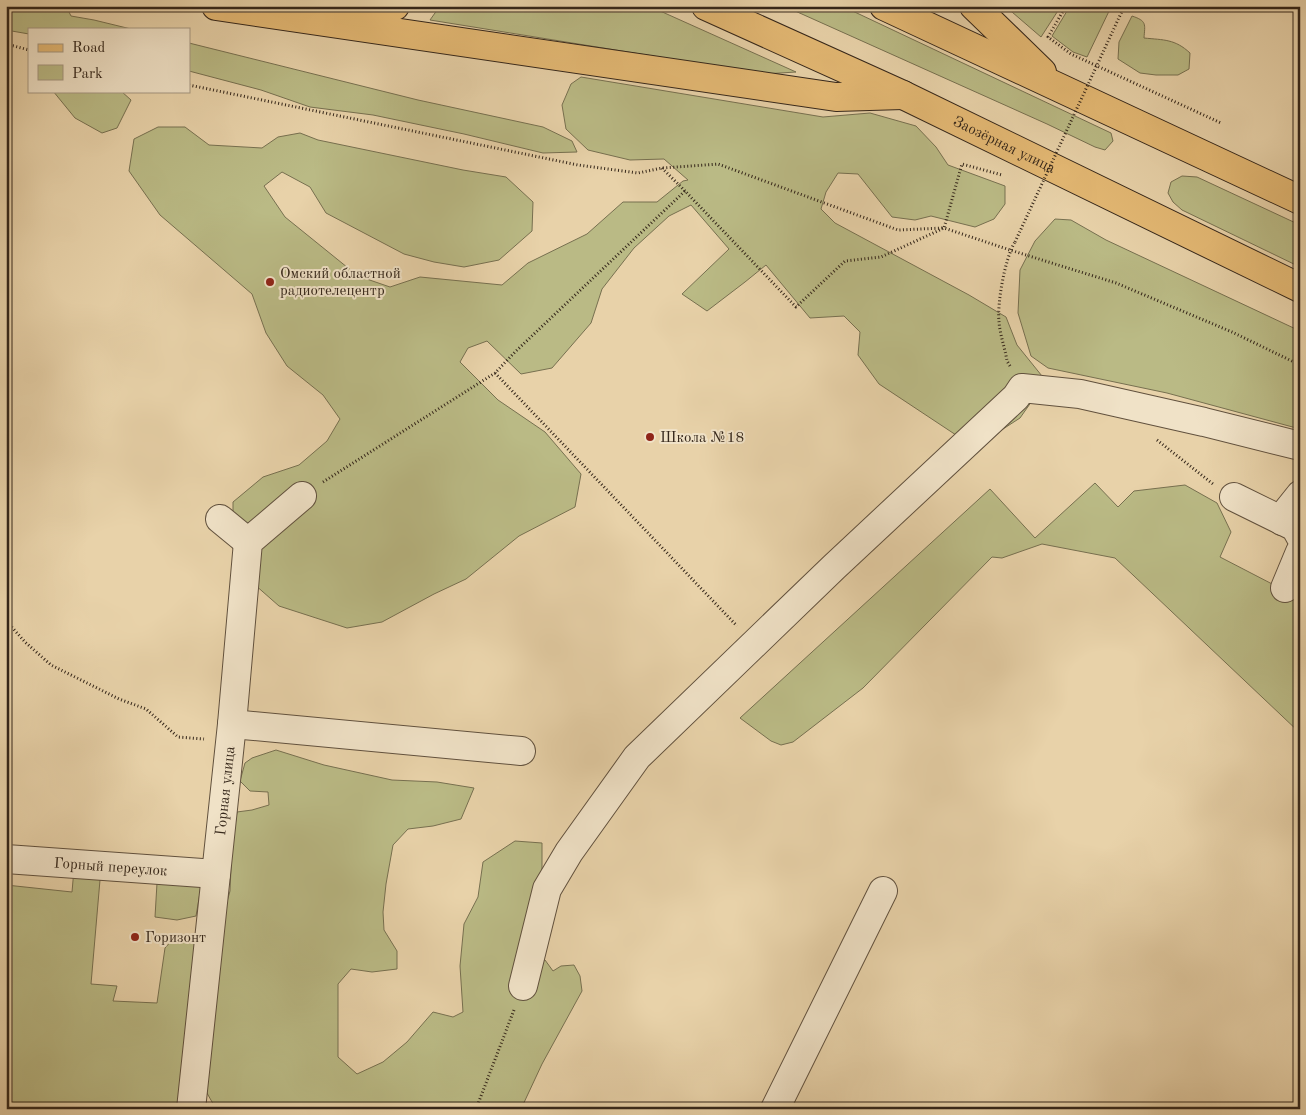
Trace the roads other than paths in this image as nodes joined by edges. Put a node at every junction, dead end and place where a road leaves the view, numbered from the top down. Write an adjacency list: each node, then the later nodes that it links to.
1 (216, 6): 8 (main road)
2 (323, 6): 3 (main road)
3 (395, 6)
4 (706, 6): 8 (main road, Заозёрная улица)
5 (884, 6): 7 (main road)
6 (974, 6): 7 (main road)
7 (1060, 89): 9 (main road)
8 (903, 94): 10 (main road, Заозёрная улица)
9 (1300, 200)
10 (1300, 288)
11 (1300, 446): 25 (street)
12 (1300, 495): 16 (street)
13 (302, 496): 17 (street)
14 (1234, 497): 16 (street)
15 (220, 520): 17 (street)
16 (1291, 528)
17 (248, 542): 20 (street, Горная улица)
18 (1300, 552): 19 (street)
19 (1285, 588)
20 (231, 732): 21 (street); 23 (street, Горная улица)
21 (521, 751)
22 (6, 859): 23 (street, Горный переулок)
23 (216, 874): 26 (street, Горная улица)
24 (883, 891): 27 (street)
25 (523, 986)
26 (190, 1109)
27 (775, 1109)

